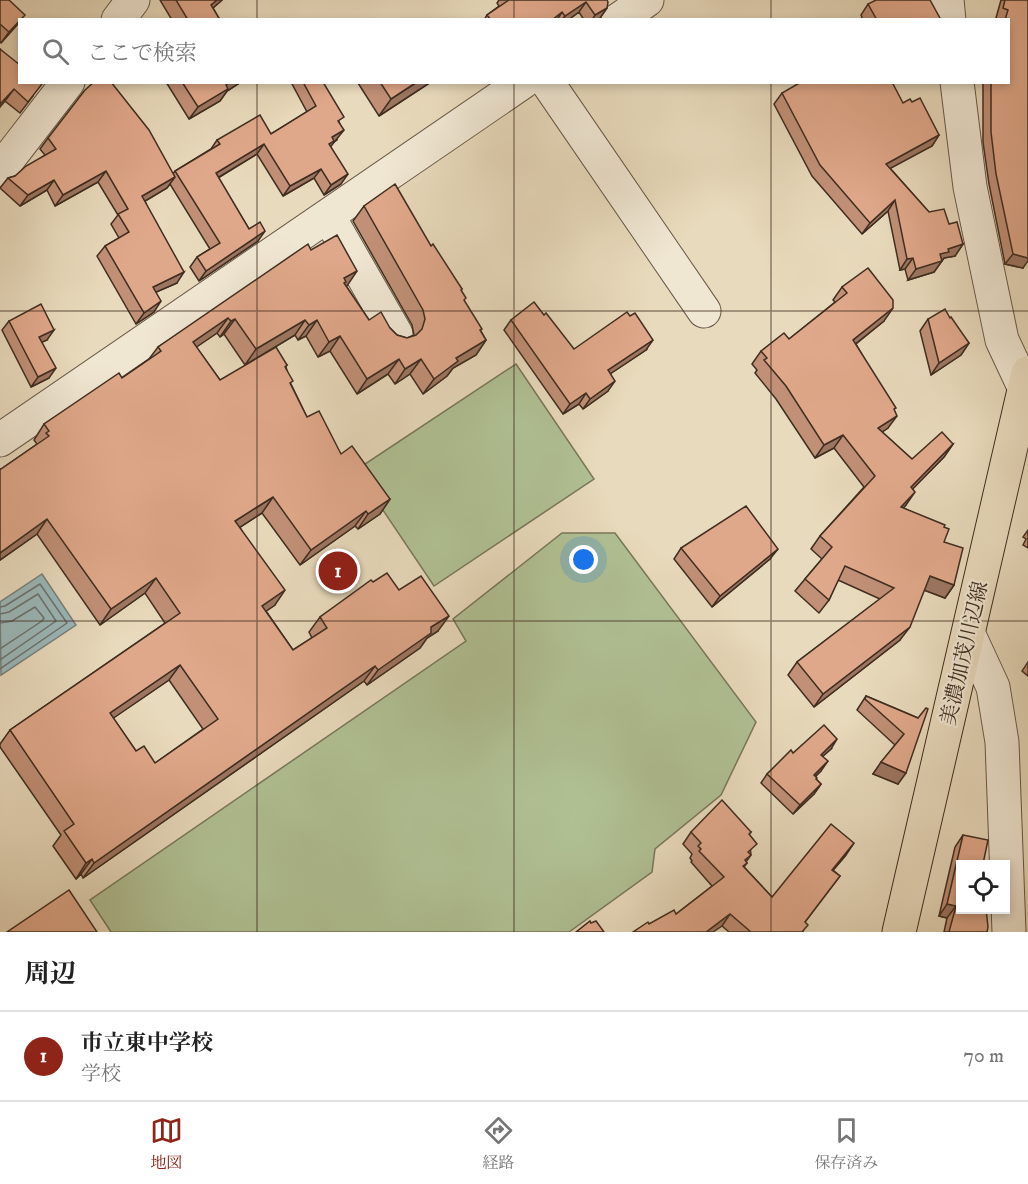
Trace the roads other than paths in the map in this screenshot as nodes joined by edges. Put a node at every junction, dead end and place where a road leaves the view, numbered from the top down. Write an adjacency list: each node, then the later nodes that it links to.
1 (133, 0): 4 (street)
2 (648, 0): 5 (street)
3 (947, 0): 6 (street)
4 (120, 18)
5 (621, 18)
6 (949, 18)
7 (67, 84): 11 (street)
8 (520, 84): 12 (street)
9 (548, 84): 13 (street)
10 (957, 84): 15 (street)
11 (0, 170)
12 (329, 217): 14 (street); 16 (street)
13 (704, 311)
14 (396, 334)
15 (1026, 381): 17 (main road, 美濃加茂川辺線)
16 (0, 440)
17 (969, 635): 18 (street); 20 (main road, 美濃加茂川辺線)
18 (1002, 742): 19 (street); 21 (street)
19 (1028, 765)
20 (899, 932)
21 (1009, 932)

